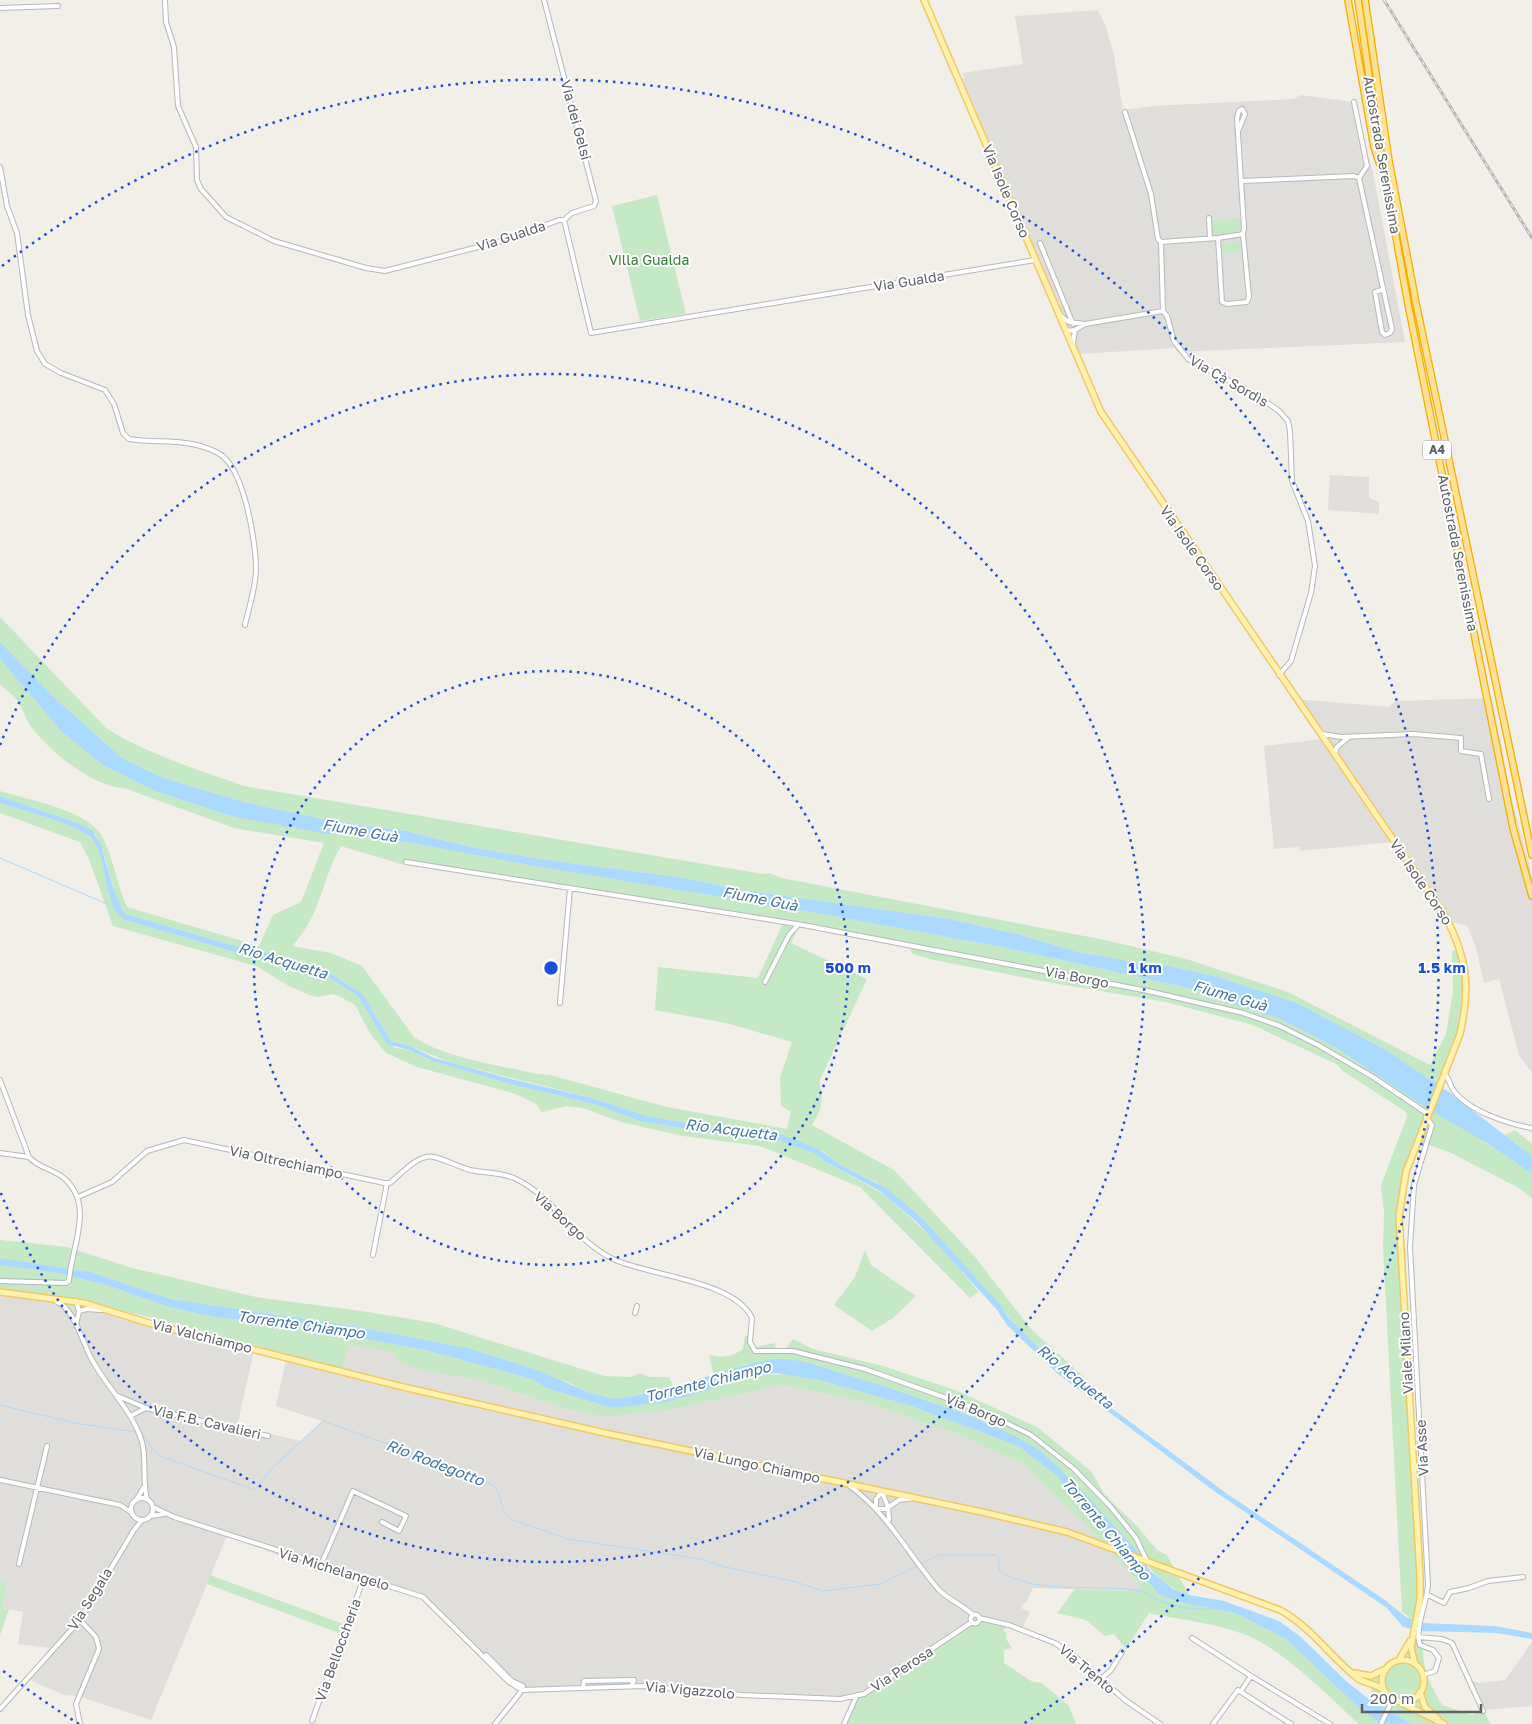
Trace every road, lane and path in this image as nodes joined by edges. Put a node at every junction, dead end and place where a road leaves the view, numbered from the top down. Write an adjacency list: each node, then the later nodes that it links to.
1 (165, 0): 17 (street, Via Gualda)
2 (544, 0): 17 (street, Via dei Gelsi)
3 (924, 0): 23 (main road, Via Isole Corso)
4 (1348, 0): 15 (highway)
5 (1358, 0): 15 (highway, Autostrada Serenissima / A4)
6 (1365, 0): 41 (highway, Autostrada Serenissima / A4)
7 (58, 6): 8 (street)
8 (0, 8)
9 (1354, 102): 13 (street)
10 (1125, 112): 21 (street, Via Cà Sordìs)
11 (1239, 129): 14 (street)
12 (0, 166): 32 (street)
13 (1359, 178): 14 (street); 24 (street)
14 (1242, 181): 18 (street)
15 (1386, 182): 44 (highway, Autostrada Serenissima / A4)
16 (1209, 218): 19 (street)
17 (564, 220): 23 (street, Via Gualda)
18 (1243, 234): 20 (street); 20 (street)
19 (1210, 238): 20 (street); 21 (street)
20 (1218, 238)
21 (1161, 242): 26 (street, Via Cà Sordìs)
22 (1040, 243): 27 (street)
23 (1035, 260): 25 (main road, Via Isole Corso)
24 (1382, 290): 24 (street)
25 (1055, 308): 27 (street); 30 (main road, Via Isole Corso)
26 (1163, 311): 28 (street); 33 (street, Via Cà Sordìs)
27 (1073, 324): 28 (street); 30 (street)
28 (1085, 324): 29 (street)
29 (1075, 330): 30 (street); 31 (street)
30 (1064, 331): 31 (main road, Via Isole Corso)
31 (1076, 358): 33 (main road, Via Isole Corso)
32 (245, 625)
33 (1279, 675): 34 (main road, Via Isole Corso)
34 (1319, 733): 35 (street); 38 (main road, Via Isole Corso)
35 (1333, 736): 36 (street); 38 (street)
36 (1349, 737): 37 (street); 40 (street)
37 (1342, 742): 38 (street); 39 (street)
38 (1327, 745): 39 (main road, Via Isole Corso)
39 (1336, 759): 48 (main road, Via Isole Corso)
40 (1489, 798)
41 (1532, 855)
42 (406, 862): 43 (street, Via Borgo)
43 (570, 888): 45 (street, Via Borgo); 47 (street)
44 (1532, 896)
45 (798, 925): 46 (street); 50 (street, Via Borgo)
46 (766, 982)
47 (560, 1003)
48 (1444, 1074): 50 (main road, Viale Milano); 51 (street)
49 (0, 1080): 53 (street)
50 (1428, 1114): 99 (street, Via Asse); 106 (main road, Viale Milano)
51 (1532, 1128)
52 (0, 1153): 53 (street)
53 (29, 1157): 55 (street)
54 (387, 1183): 55 (street, Via Oltrechiampo); 56 (street); 94 (street, Via Borgo)
55 (78, 1197): 57 (street)
56 (373, 1254)
57 (0, 1281)
58 (0, 1292): 59 (main road, Via Valchiampo)
59 (36, 1296): 60 (main road, Via Valchiampo); 64 (street)
60 (76, 1301): 62 (street); 63 (main road, Via Valchiampo); 64 (street)
61 (637, 1306): 65 (street)
62 (79, 1311): 63 (street); 66 (street)
63 (115, 1312): 67 (main road, Via Valchiampo)
64 (70, 1313): 66 (street)
65 (635, 1313)
66 (76, 1325): 68 (street)
67 (402, 1387): 74 (main road, Via Lungo Chiampo)
68 (116, 1396): 69 (street, Via F.B. Cavalieri); 70 (street)
69 (146, 1408): 70 (street, Via F.B. Cavalieri); 71 (street, Via F.B. Cavalieri)
70 (130, 1416): 76 (street)
71 (268, 1436)
72 (47, 1446): 75 (street)
73 (0, 1480): 75 (street)
74 (850, 1485): 77 (main road, Via Lungo Chiampo); 85 (street)
75 (36, 1486): 82 (street); 95 (street)
76 (144, 1486): 79 (street); 80 (street)
77 (882, 1492): 78 (main road, Via Lungo Chiampo); 84 (street); 85 (street)
78 (914, 1498): 84 (street); 94 (main road, Via Lungo Chiampo)
79 (147, 1499): 80 (street); 83 (street)
80 (136, 1500): 81 (street)
81 (132, 1503): 82 (street); 86 (street)
82 (120, 1505): 86 (street)
83 (153, 1507): 87 (street, Via Michelangelo); 88 (street)
84 (888, 1507): 85 (street); 92 (street)
85 (877, 1508): 92 (street)
86 (131, 1512): 89 (street)
87 (164, 1514): 88 (street, Via Michelangelo); 96 (street, Via Michelangelo)
88 (151, 1516): 90 (street, Via Segala)
89 (134, 1518): 90 (street); 93 (street)
90 (142, 1520): 93 (street, Via Segala)
91 (382, 1522): 96 (street)
92 (889, 1522): 100 (street)
93 (134, 1530): 102 (street, Via Segala)
94 (1147, 1561): 111 (main road)
95 (19, 1564)
96 (321, 1565): 98 (street, Via Michelangelo)
97 (1524, 1578): 99 (street)
98 (364, 1580): 115 (street, Via Michelangelo); 124 (street, Via Belloccheria)
99 (1428, 1595): 104 (street, Via Asse)
100 (973, 1615): 101 (street); 103 (street)
101 (979, 1618): 103 (street); 114 (street, Via Trento)
102 (80, 1620): 122 (street, Via Segala); 125 (street)
103 (972, 1622): 119 (street, Via Perosa)
104 (1418, 1637): 112 (street); 123 (street)
105 (1192, 1638): 113 (street)
106 (1411, 1638): 108 (main road, Viale Milano); 109 (main road, Viale Milano)
107 (1122, 1652): 114 (street)
108 (1399, 1660): 109 (main road); 110 (main road, Viale Milano)
109 (1415, 1664): 112 (main road, Viale Milano)
110 (1386, 1668): 111 (main road, Viale Milano); 116 (main road)
111 (1351, 1672): 116 (main road)
112 (1425, 1674): 118 (main road)
113 (1251, 1676): 117 (street); 131 (street)
114 (1101, 1678): 128 (street, Via Trento)
115 (522, 1690): 119 (street, Via Vigazzolo); 126 (street)
116 (1384, 1690): 120 (main road)
117 (1238, 1691): 129 (street); 130 (street)
118 (1420, 1692): 121 (main road); 133 (main road)
119 (857, 1695): 127 (street, Via Perosa)
120 (1392, 1700): 121 (main road); 132 (street)
121 (1399, 1702): 133 (main road)
122 (0, 1708)
123 (1483, 1711)
124 (312, 1721)
125 (80, 1724)
126 (495, 1724)
127 (844, 1724)
128 (1160, 1724)
129 (1213, 1724)
130 (1291, 1724)
131 (1330, 1724)
132 (1380, 1724)
133 (1444, 1724)

